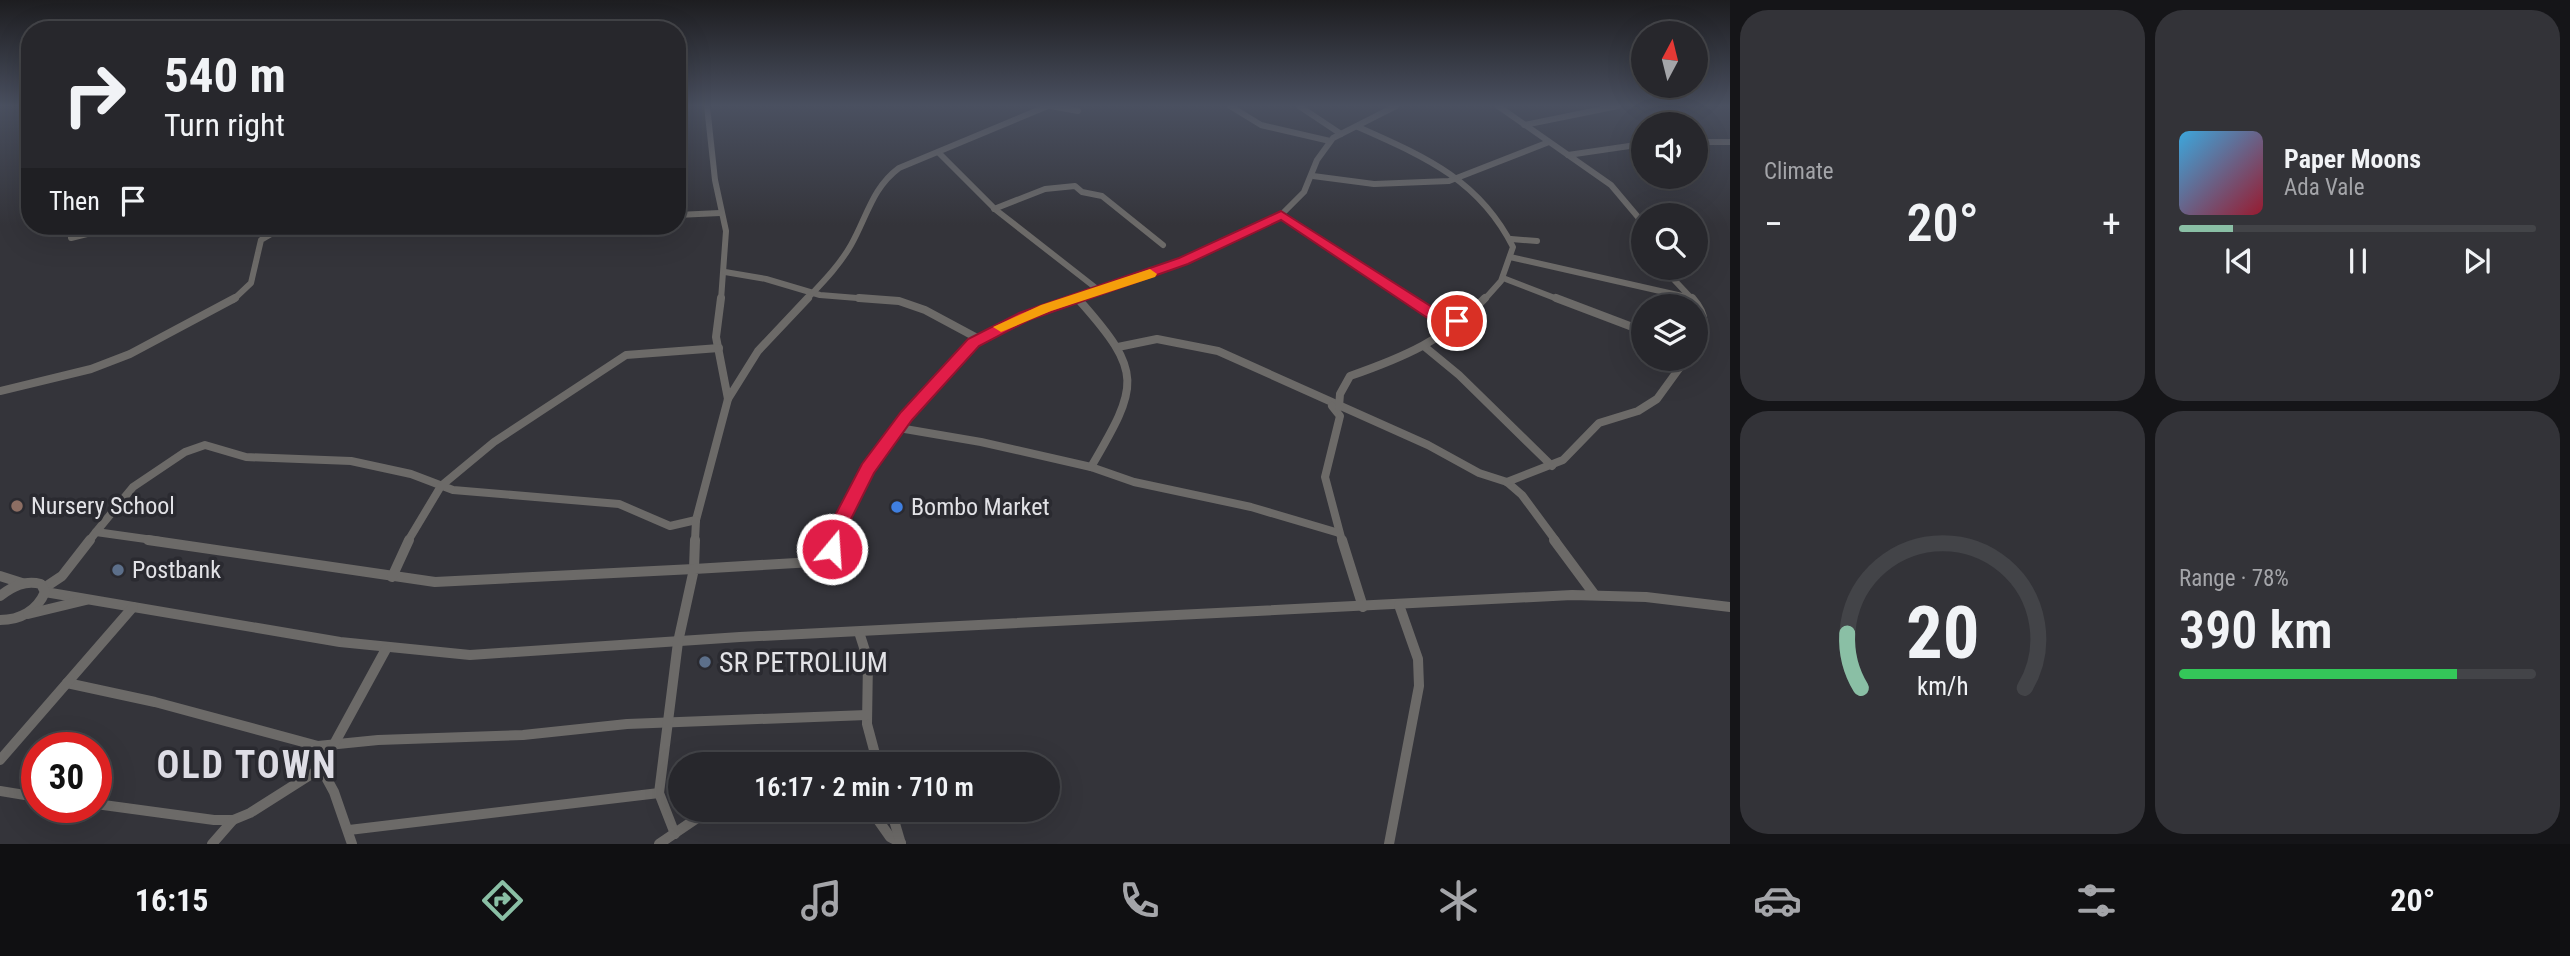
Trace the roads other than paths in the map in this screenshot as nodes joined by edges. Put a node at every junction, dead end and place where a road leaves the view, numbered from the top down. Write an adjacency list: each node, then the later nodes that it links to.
1 (712, 145): 14 (street)
2 (957, 145): 8 (street)
3 (1327, 145): 10 (street)
4 (1398, 145): 11 (street)
5 (1541, 145): 11 (street)
6 (1554, 145): 9 (street)
7 (1631, 146): 9 (street)
8 (939, 153): 13 (street); 28 (street)
9 (1568, 155): 12 (street)
10 (1313, 176): 11 (street); 16 (street)
11 (1459, 178): 20 (street)
12 (1631, 206)
13 (994, 209): 22 (street); 27 (street)
14 (720, 213): 15 (street); 24 (street)
15 (686, 215)
16 (1281, 215): 27 (street); 32 (street)
17 (83, 235): 19 (street)
18 (270, 235): 39 (street)
19 (71, 238)
20 (1511, 239): 21 (street); 23 (street)
21 (1537, 242)
22 (1163, 245)
23 (1510, 257): 25 (street); 29 (street)
24 (725, 272): 28 (street); 37 (street)
25 (1503, 278): 32 (street); 33 (street)
26 (1674, 280): 30 (street)
27 (1101, 292): 31 (street)
28 (814, 293): 34 (street); 40 (street)
29 (1673, 294)
30 (1687, 294)
31 (1079, 300): 34 (street); 35 (street)
32 (1462, 321): 36 (street)
33 (1631, 326)
34 (979, 339): 42 (street)
35 (1118, 347): 41 (street); 44 (street)
36 (1425, 347): 41 (street); 43 (street)
37 (719, 348): 40 (street); 46 (street)
38 (1677, 371): 43 (street)
39 (0, 391)
40 (727, 399): 47 (street)
41 (1336, 409): 45 (street); 49 (street)
42 (898, 428): 44 (street); 50 (street)
43 (1552, 466): 45 (street)
44 (1091, 467): 49 (street)
45 (1507, 482): 55 (street)
46 (441, 486): 47 (street); 48 (street); 52 (street)
47 (696, 520): 50 (street)
48 (96, 532): 52 (street); 54 (street)
49 (1339, 533): 60 (street)
50 (694, 569): 52 (street); 65 (street)
51 (0, 576): 53 (street)
52 (392, 577)
53 (22, 583): 54 (street); 56 (street)
54 (45, 590): 57 (street); 62 (street)
55 (1594, 594): 58 (street); 61 (street)
56 (0, 596)
57 (86, 600): 59 (street); 62 (street)
58 (1399, 605): 60 (street); 88 (street)
59 (133, 607): 66 (street); 67 (street)
60 (1363, 607): 64 (street)
61 (1730, 607)
62 (26, 614): 63 (street)
63 (3, 622)
64 (859, 632): 65 (street); 68 (street)
65 (678, 642): 66 (street); 69 (street)
66 (386, 649): 70 (street)
67 (67, 683): 70 (street); 72 (street)
68 (867, 715): 69 (street); 71 (street)
69 (668, 723): 70 (street); 75 (street)
70 (335, 746): 73 (street)
71 (875, 752)
72 (0, 760)
73 (321, 768): 78 (street); 82 (street)
74 (0, 791): 76 (street)
75 (659, 793): 82 (street); 83 (street)
76 (21, 794)
77 (112, 806): 78 (street)
78 (233, 820): 84 (street)
79 (692, 822): 83 (street)
80 (879, 822): 87 (street)
81 (895, 822): 87 (street)
82 (349, 830): 85 (street)
83 (675, 834): 86 (street)
84 (212, 844)
85 (352, 844)
86 (659, 844)
87 (901, 844)
88 (1389, 844)

